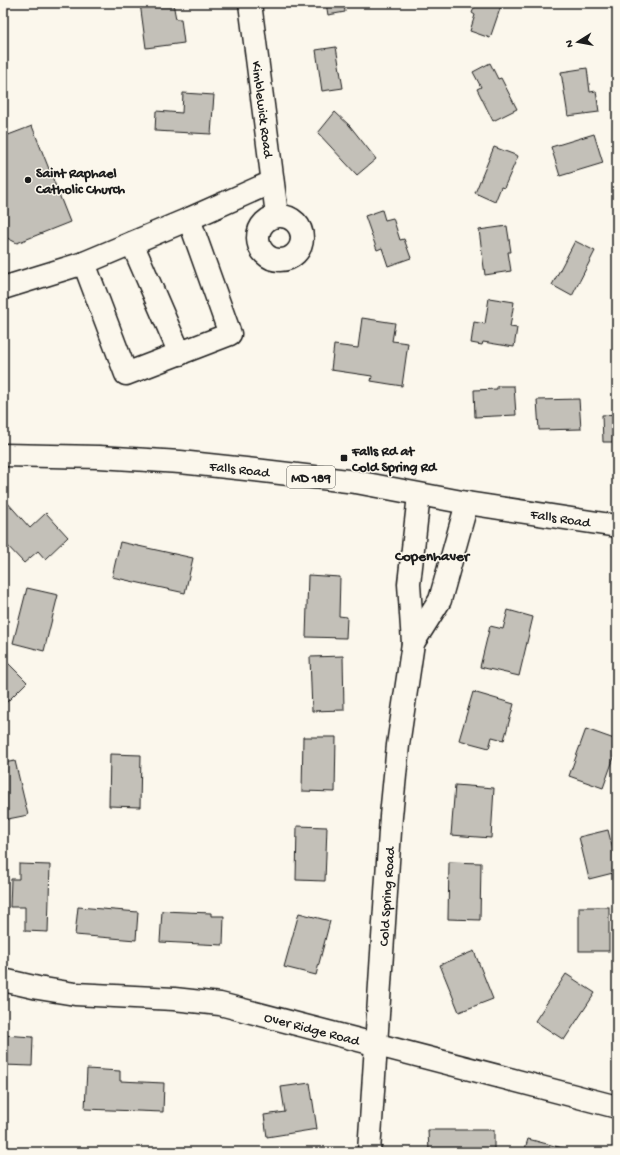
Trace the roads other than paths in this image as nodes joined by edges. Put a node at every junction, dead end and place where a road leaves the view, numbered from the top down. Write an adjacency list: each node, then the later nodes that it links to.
1 (250, 3): 2 (street, Kimblewick Road)
2 (272, 182): 3 (street, Kimblewick Road); 4 (street)
3 (277, 215)
4 (189, 219): 5 (street); 8 (street)
5 (132, 243): 6 (street); 8 (street)
6 (84, 263): 7 (street); 8 (street)
7 (3, 288)
8 (180, 354)
9 (3, 455): 10 (street, Falls Road / MD 189)
10 (419, 495): 11 (street, Falls Road / MD 189); 13 (street, Cold Spring Road)
11 (467, 503): 12 (street, Falls Road / MD 189); 13 (street, Cold Spring Road)
12 (617, 526)
13 (413, 643): 15 (street, Cold Spring Road)
14 (3, 980): 15 (street, Over Ridge Road)
15 (376, 1045): 16 (street, Over Ridge Road); 17 (street, Cold Spring Road)
16 (617, 1107)
17 (369, 1152)

